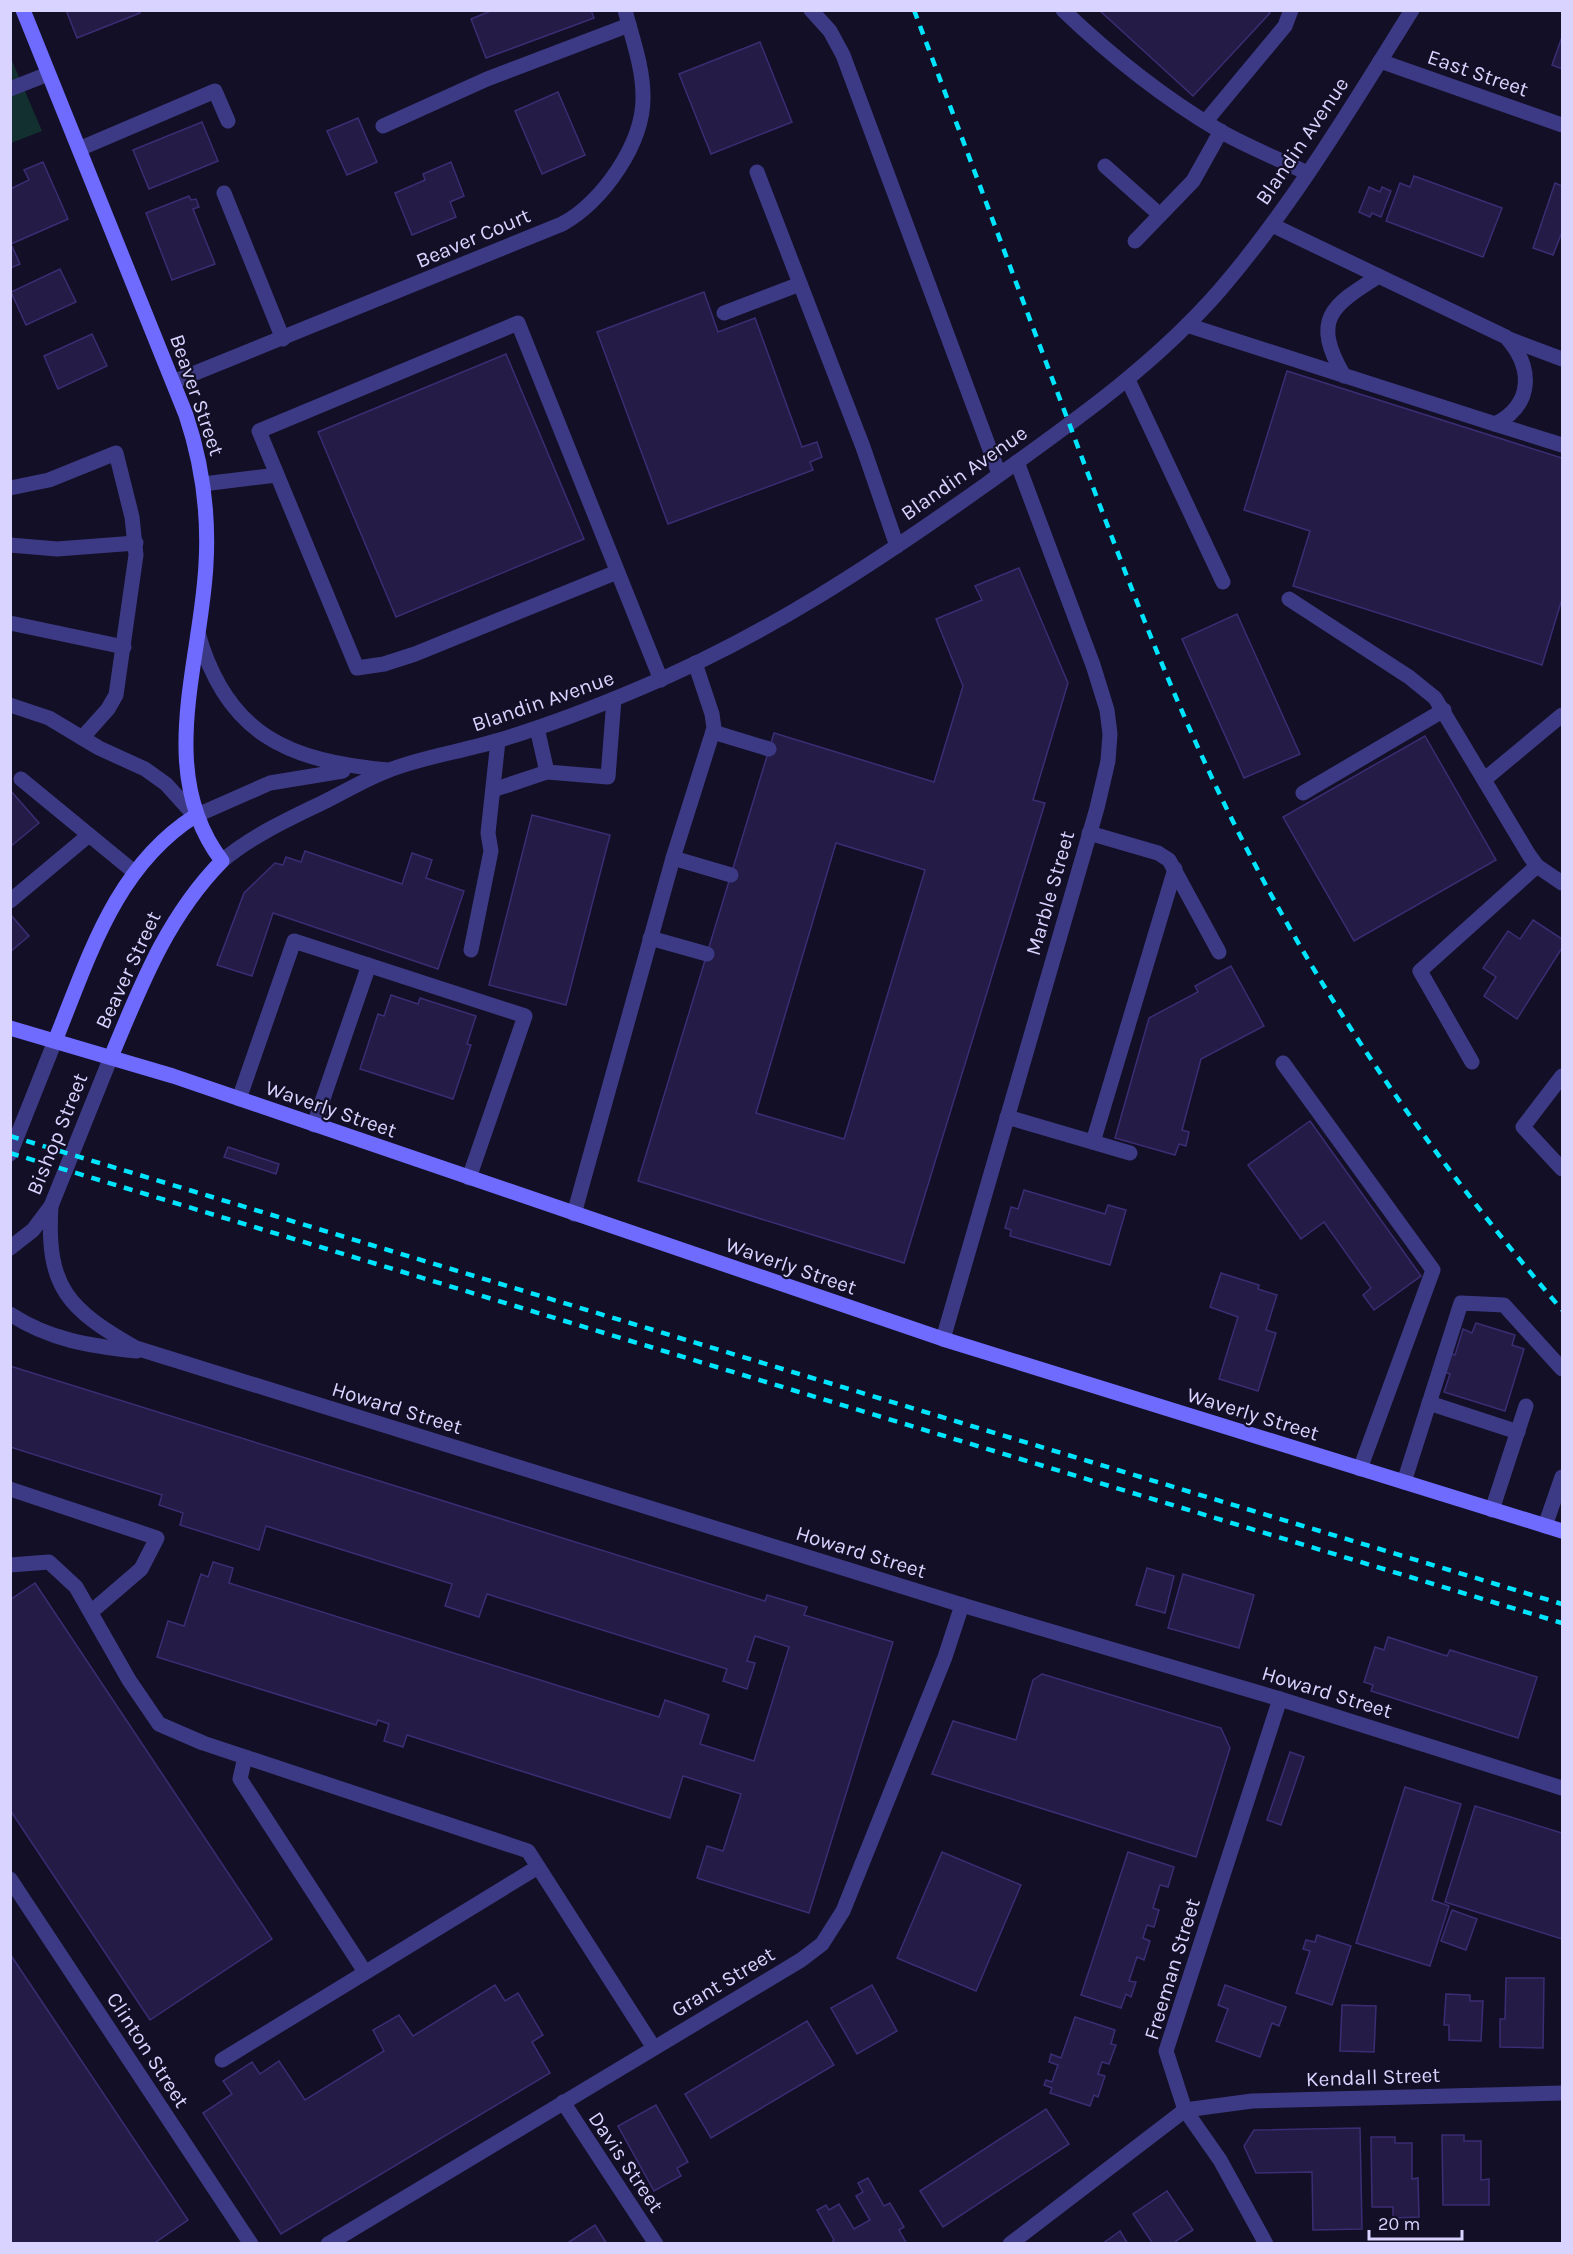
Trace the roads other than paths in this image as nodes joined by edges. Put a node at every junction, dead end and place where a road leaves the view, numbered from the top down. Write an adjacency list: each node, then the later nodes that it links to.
1 (23, 10): 8 (main road, Beaver Street)
2 (811, 10): 36 (street)
3 (1063, 10): 11 (street)
4 (1292, 10): 11 (street)
5 (1412, 10): 7 (street, Blandin Avenue)
6 (627, 18): 13 (street); 28 (street, Beaver Court)
7 (1380, 61): 12 (street, East Street); 18 (street, Blandin Avenue)
8 (48, 74): 9 (street); 15 (main road, Beaver Street)
9 (12, 84)
10 (228, 121): 15 (street)
11 (1206, 122): 14 (street)
12 (1563, 125)
13 (383, 126)
14 (1221, 131): 18 (street); 20 (street)
15 (79, 148): 32 (main road, Beaver Street)
16 (1105, 166): 20 (street)
17 (757, 172): 24 (street)
18 (1307, 173): 21 (street, Blandin Avenue)
19 (224, 193): 28 (street)
20 (1160, 215): 22 (street)
21 (1272, 225): 23 (street); 26 (street, Blandin Avenue)
22 (1135, 241)
23 (1379, 276): 27 (street); 30 (street)
24 (800, 284): 25 (street); 42 (street)
25 (724, 313)
26 (1187, 326): 30 (street); 31 (street, Blandin Avenue)
27 (1506, 338): 29 (street); 33 (street)
28 (283, 339): 32 (street, Beaver Court)
29 (1563, 359)
30 (1344, 376): 33 (street)
31 (1128, 380): 35 (street, Blandin Avenue); 44 (street)
32 (173, 382): 38 (main road, Beaver Street)
33 (1495, 424): 34 (street)
34 (1563, 445)
35 (1017, 462): 36 (street, Blandin Avenue); 67 (street, Marble Street)
36 (999, 474): 42 (street, Blandin Avenue)
37 (277, 475): 38 (street); 43 (street); 43 (street)
38 (203, 484): 47 (main road, Beaver Street)
39 (10, 488): 40 (street)
40 (136, 543): 41 (street); 48 (street)
41 (10, 545)
42 (897, 546): 49 (street, Blandin Avenue)
43 (617, 572): 50 (street)
44 (1222, 582)
45 (1289, 599): 53 (street)
46 (10, 623): 48 (street)
47 (198, 633): 60 (street); 66 (main road, Beaver Street)
48 (124, 647): 57 (street)
49 (695, 663): 50 (street, Blandin Avenue); 56 (street)
50 (661, 680): 51 (street, Blandin Avenue)
51 (614, 699): 55 (street, Blandin Avenue); 61 (street)
52 (10, 705): 57 (street)
53 (1444, 710): 62 (street); 65 (street)
54 (1563, 716): 62 (street)
55 (537, 728): 58 (street, Blandin Avenue); 61 (street)
56 (713, 732): 59 (street); 69 (street)
57 (82, 738): 66 (street)
58 (498, 741): 60 (street, Blandin Avenue); 64 (street)
59 (769, 749)
60 (388, 770): 66 (street, Blandin Avenue); 70 (street, Blandin Avenue)
61 (547, 772): 64 (street)
62 (1485, 779): 71 (street)
63 (21, 780): 68 (street)
64 (494, 790): 78 (street)
65 (1303, 793)
66 (195, 816): 70 (main road, Beaver Street); 73 (main road, Beaver Street)
67 (1089, 832): 72 (street); 89 (street, Marble Street)
68 (89, 835): 73 (street); 76 (street)
69 (673, 858): 74 (street); 77 (street)
70 (222, 861): 84 (main road, Beaver Street)
71 (1537, 866): 75 (street); 85 (street)
72 (1175, 869): 79 (street); 91 (street)
73 (133, 871): 83 (main road, Beaver Street)
74 (731, 875)
75 (1563, 884)
76 (10, 901)
77 (650, 938): 80 (street); 97 (street)
78 (471, 950)
79 (1219, 952)
80 (707, 954)
81 (369, 965): 88 (street); 90 (street); 95 (street)
82 (10, 1028): 83 (main road, Waverly Street)
83 (55, 1041): 84 (main road, Waverly Street); 93 (street, Bishop Street)
84 (111, 1057): 88 (main road, Waverly Street); 96 (street, Bishop Street)
85 (1472, 1062)
86 (1283, 1063): 106 (street)
87 (1563, 1076): 94 (street)
88 (239, 1099): 90 (main road, Waverly Street)
89 (1007, 1117): 91 (street); 100 (street, Marble Street)
90 (314, 1125): 95 (main road, Waverly Street)
91 (1093, 1142): 92 (street)
92 (1130, 1153)
93 (10, 1154)
94 (1563, 1169)
95 (469, 1178): 97 (main road, Waverly Street)
96 (51, 1206): 98 (street, Bishop Street); 101 (street, Howard Street)
97 (574, 1214): 100 (main road, Waverly Street)
98 (10, 1248)
99 (10, 1314): 101 (street, Howard Street)
100 (943, 1339): 106 (main road, Waverly Street)
101 (149, 1352): 114 (street, Howard Street)
102 (1563, 1369): 103 (street)
103 (1429, 1403): 105 (street); 108 (street)
104 (1526, 1406): 105 (street)
105 (1518, 1432): 110 (street)
106 (1360, 1469): 108 (main road, Waverly Street)
107 (1563, 1477): 111 (street)
108 (1404, 1482): 110 (main road, Waverly Street)
109 (10, 1489): 115 (street)
110 (1492, 1510): 111 (main road, Waverly Street)
111 (1545, 1526): 112 (main road, Waverly Street)
112 (1563, 1532)
113 (10, 1564): 115 (street)
114 (962, 1605): 116 (street, Howard Street); 122 (street, Grant Street)
115 (91, 1612): 117 (street)
116 (1280, 1699): 118 (street, Howard Street); 126 (street, Freeman Street)
117 (245, 1757): 119 (street); 121 (street)
118 (1563, 1788)
119 (538, 1867): 121 (street); 122 (street)
120 (10, 1879): 127 (street, Clinton Street)
121 (365, 1972): 123 (street)
122 (654, 2048): 125 (street, Grant Street)
123 (222, 2060)
124 (1563, 2093): 126 (street, Kendall Street)
125 (563, 2102): 128 (street, Grant Street); 129 (street, Davis Street)
126 (1185, 2110): 130 (street); 131 (street, Freeman Street)
127 (251, 2244)
128 (328, 2244)
129 (656, 2244)
130 (1010, 2244)
131 (1266, 2244)

